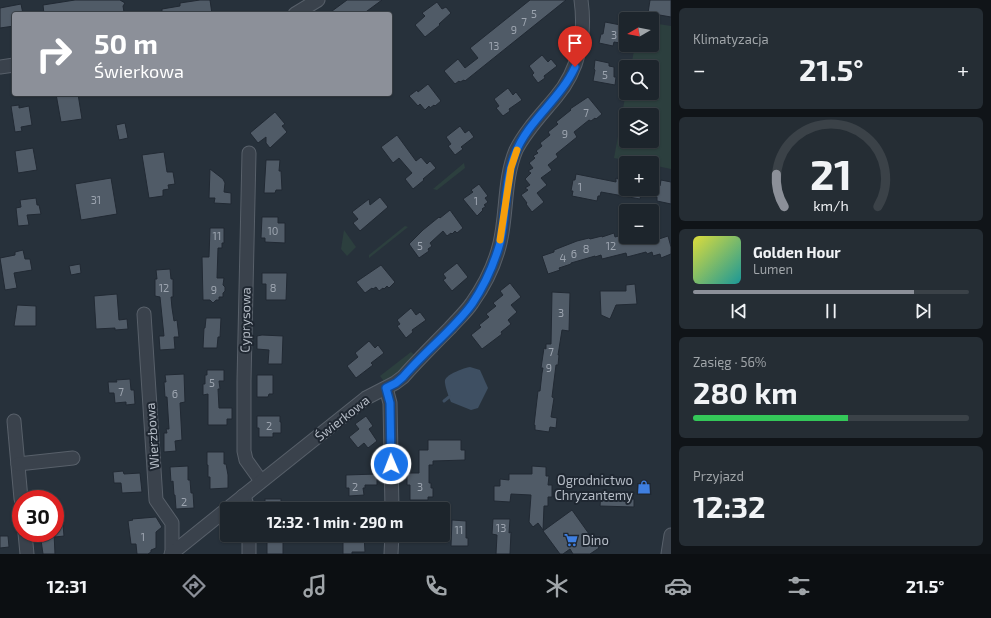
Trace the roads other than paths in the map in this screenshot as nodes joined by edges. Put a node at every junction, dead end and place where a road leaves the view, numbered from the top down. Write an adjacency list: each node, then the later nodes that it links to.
1 (318, 0): 3 (street)
2 (581, 0): 8 (street, Świerkowa)
3 (298, 12)
4 (12, 65): 5 (street)
5 (0, 67)
6 (249, 153): 12 (street, Cyprysowa)
7 (144, 314): 24 (street, Wierzbowa)
8 (386, 388): 12 (street, Świerkowa); 17 (street)
9 (14, 421): 11 (street)
10 (72, 458): 11 (street)
11 (18, 464): 13 (street)
12 (261, 481): 14 (street, Świerkowa)
13 (20, 490)
14 (243, 496): 15 (street, Świerkowa); 16 (street)
15 (236, 502)
16 (246, 502)
17 (392, 502)
18 (220, 515): 24 (street, Świerkowa)
19 (671, 535): 27 (street)
20 (26, 542): 23 (street)
21 (248, 542): 25 (street)
22 (392, 542): 26 (street)
23 (27, 554)
24 (172, 554)
25 (249, 554)
26 (391, 554)
27 (668, 554)

